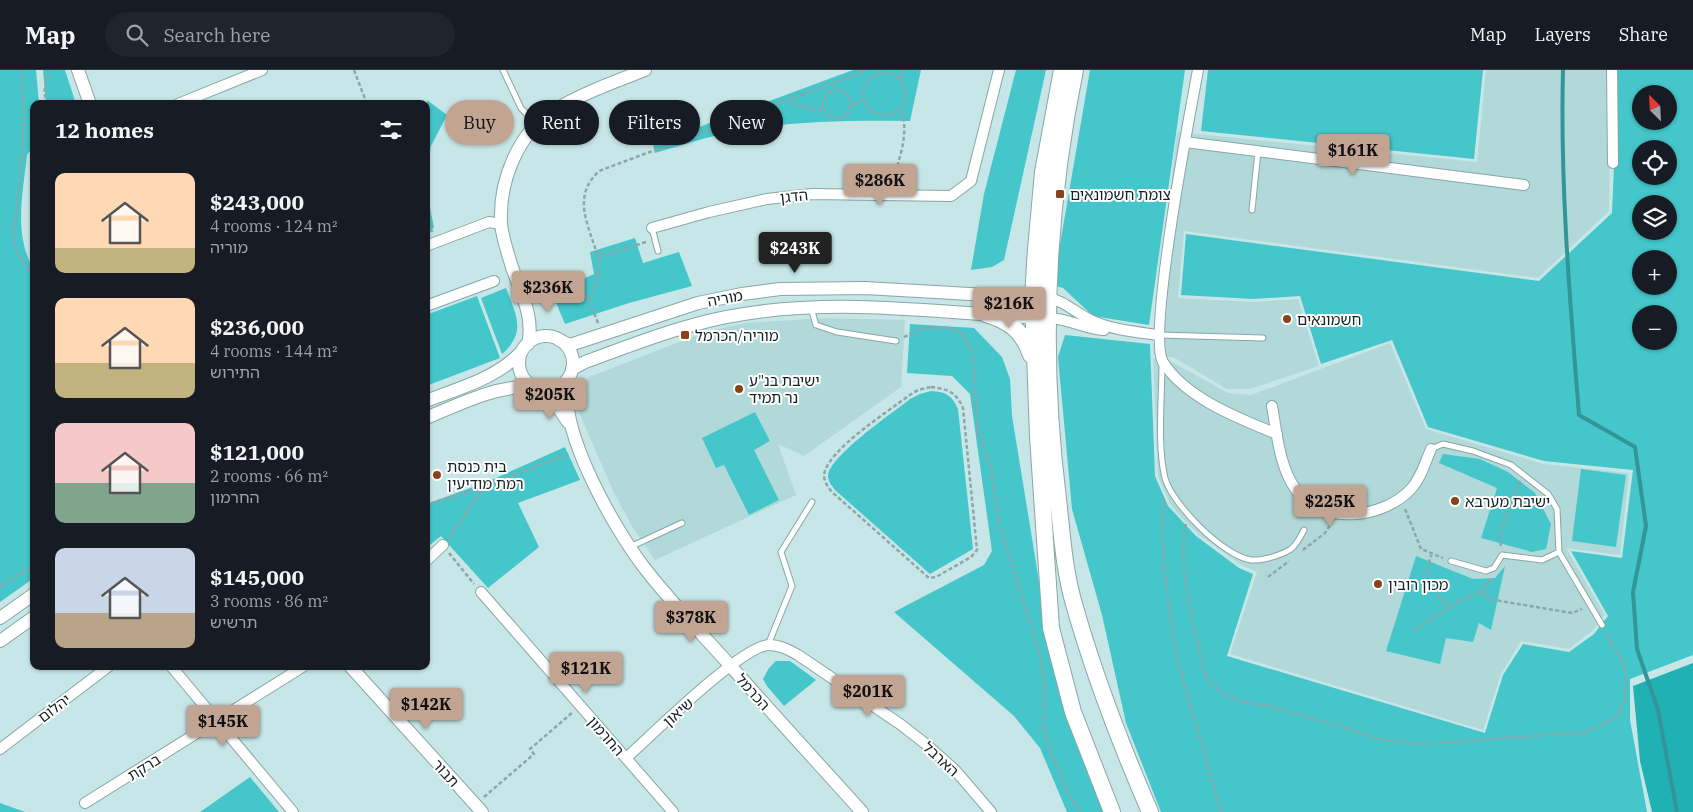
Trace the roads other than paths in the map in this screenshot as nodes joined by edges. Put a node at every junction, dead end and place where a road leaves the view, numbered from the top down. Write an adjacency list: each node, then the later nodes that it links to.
1 (78, 70): 10 (street)
2 (262, 70): 11 (street)
3 (504, 70): 13 (lane)
4 (645, 70): 12 (street)
5 (999, 70): 21 (street, הדגן)
6 (1062, 70): 25 (main road)
7 (1075, 70): 25 (main road)
8 (1198, 70): 15 (street)
9 (1612, 70): 17 (street)
10 (89, 100)
11 (188, 100)
12 (573, 100)
13 (524, 112)
14 (524, 141): 20 (street)
15 (1185, 142): 16 (street); 32 (street)
16 (1258, 151): 18 (street); 19 (lane)
17 (1613, 163)
18 (1524, 185)
19 (1252, 210)
20 (501, 224): 22 (street); 27 (street)
21 (652, 228): 23 (lane)
22 (431, 244)
23 (658, 251)
24 (494, 281): 26 (street)
25 (1040, 298): 30 (main road); 31 (street); 34 (street, מוריה)
26 (430, 305)
27 (526, 305): 34 (street); 36 (street)
28 (810, 307): 29 (street, מוריה); 35 (lane); 39 (street, מוריה)
29 (986, 314): 30 (street, מוריה); 38 (main road)
30 (1041, 318): 31 (street); 38 (main road); 77 (main road)
31 (1122, 330): 32 (street)
32 (1158, 335): 33 (lane); 37 (street)
33 (1263, 338)
34 (555, 339): 36 (street); 39 (street)
35 (896, 341)
36 (526, 347): 40 (street); 41 (street)
37 (1162, 360): 44 (street); 49 (lane)
38 (1034, 368): 76 (main road)
39 (571, 373): 40 (street); 45 (street, הכרמל)
40 (537, 388): 43 (street); 45 (street, הכרמל)
41 (430, 399)
42 (1272, 406): 44 (street)
43 (430, 416)
44 (1277, 434): 46 (street)
45 (578, 444): 51 (street, הכרמל)
46 (1431, 449): 52 (lane)
47 (812, 502): 61 (lane)
48 (682, 523): 51 (lane)
49 (1304, 530)
50 (443, 545): 53 (street)
51 (630, 547): 62 (street, הכרמל)
52 (1559, 552): 54 (lane); 59 (lane)
53 (430, 557)
54 (1450, 561)
55 (482, 592): 69 (street, החרמון)
56 (30, 597): 57 (street)
57 (0, 618)
58 (30, 620): 60 (street)
59 (1602, 625)
60 (0, 642)
61 (768, 645): 62 (street); 75 (street, הארבל)
62 (730, 666): 69 (street, שיאון); 74 (street, הכרמל)
63 (104, 670): 68 (street, יהלום)
64 (174, 670): 67 (street)
65 (298, 670): 67 (street, ברקת)
66 (354, 670): 71 (street, תבור)
67 (218, 720): 70 (street, ברקת); 72 (street)
68 (0, 749)
69 (626, 758): 73 (street, החרמון)
70 (85, 803)
71 (478, 808)
72 (293, 812)
73 (672, 812)
74 (862, 812)
75 (991, 812)
76 (1112, 812)
77 (1150, 812)

